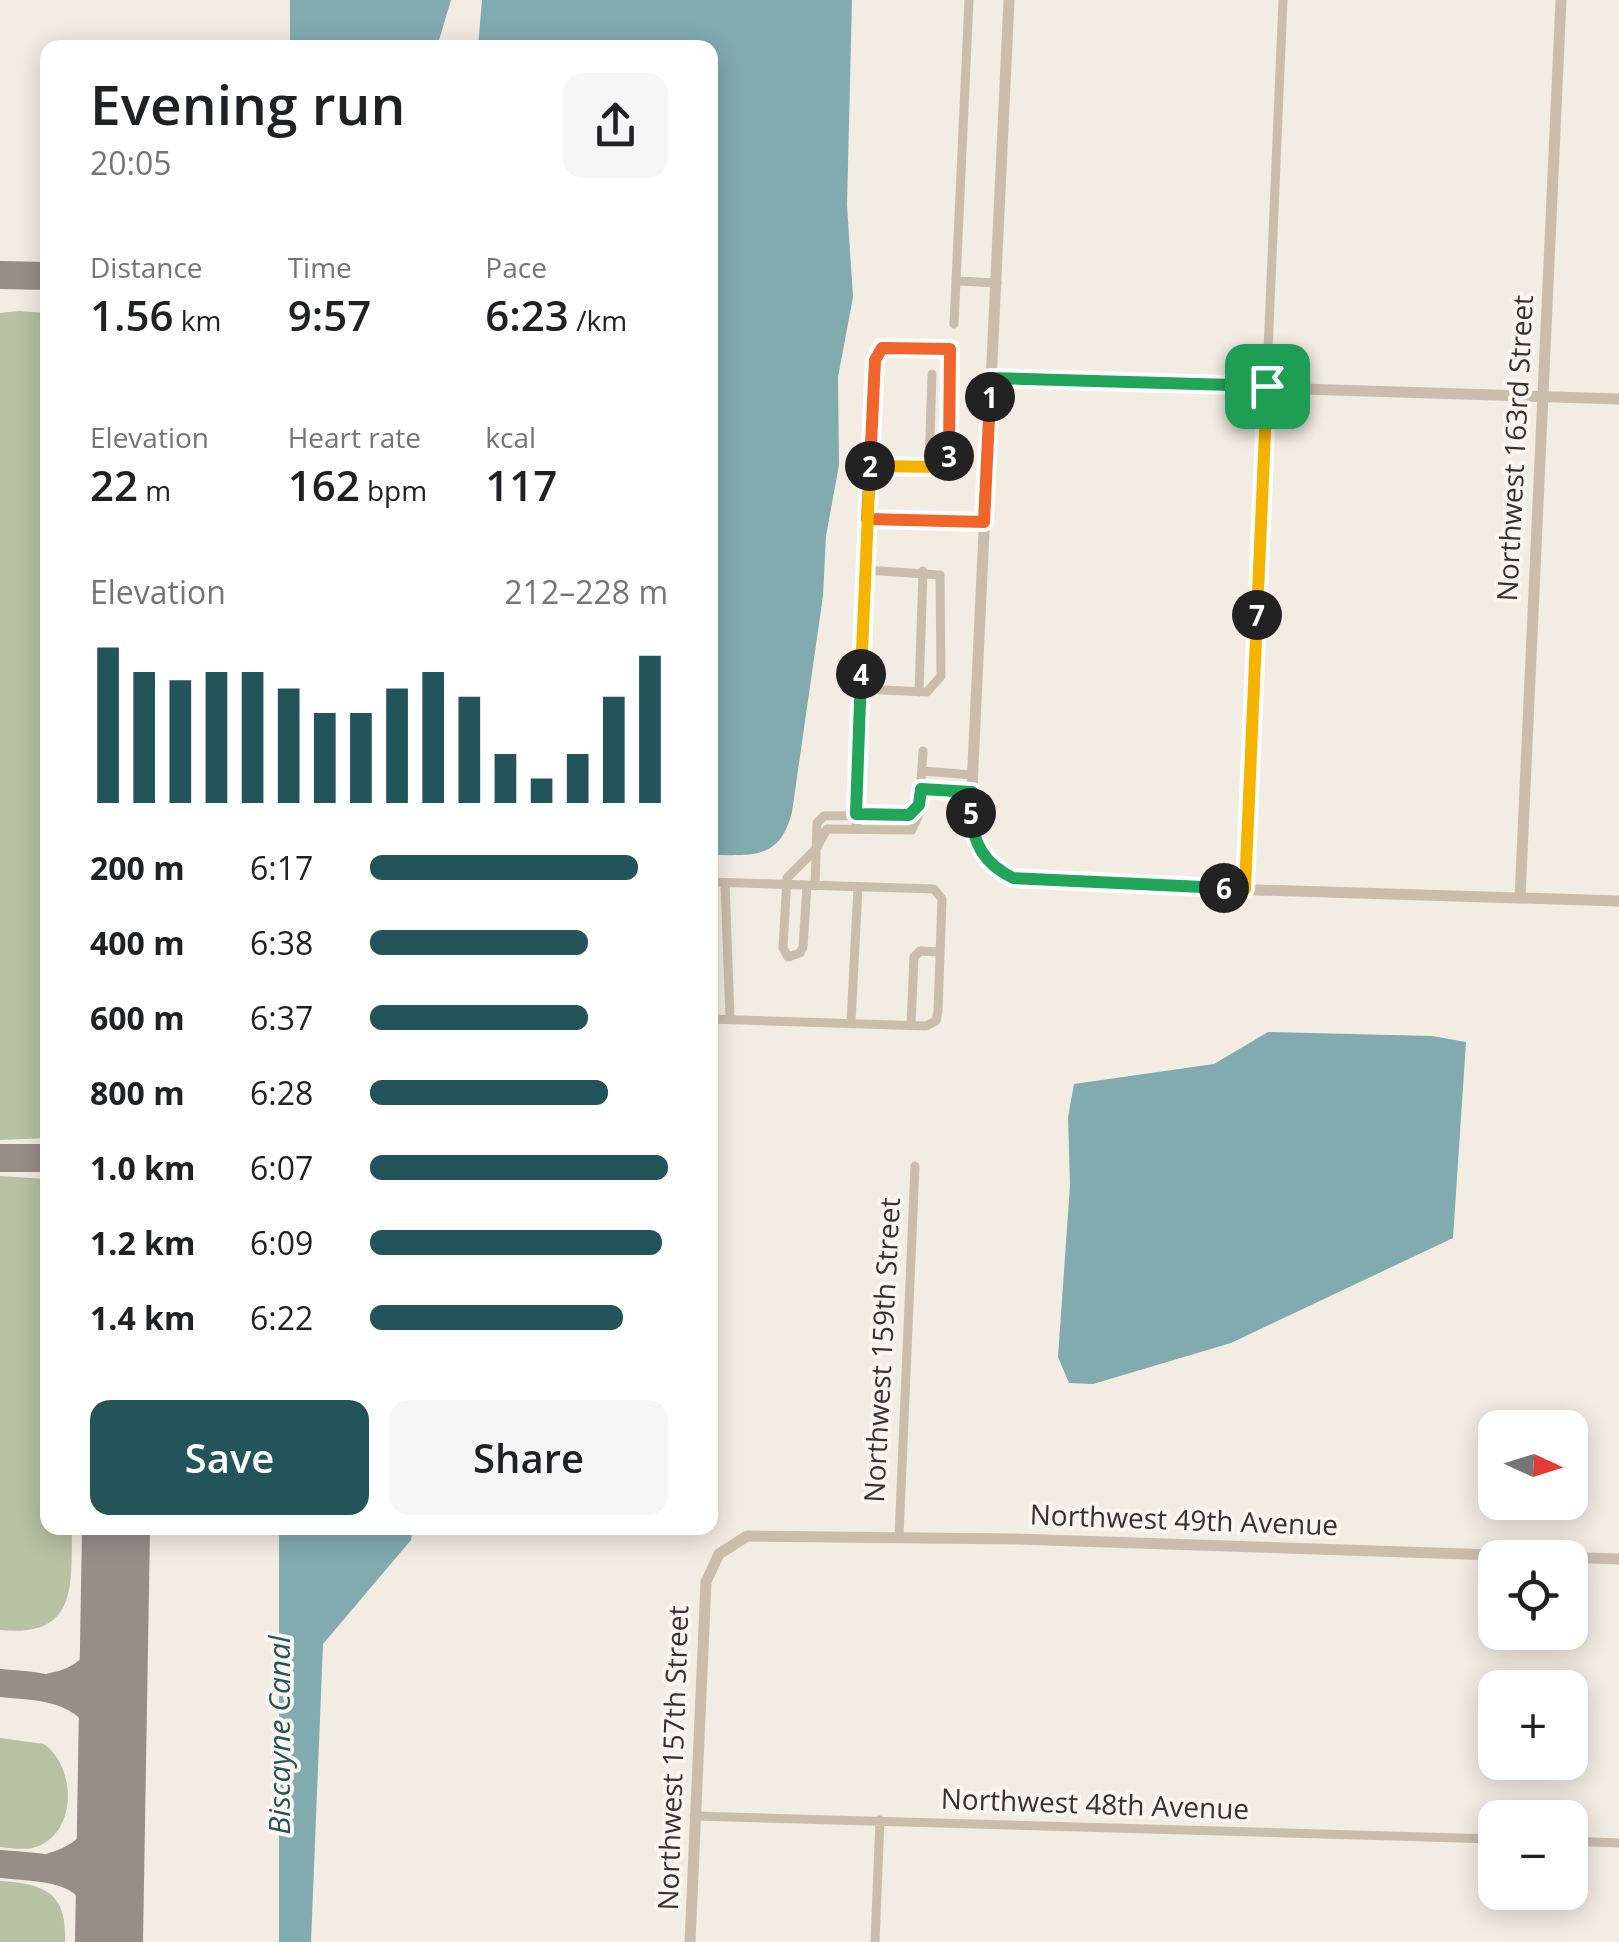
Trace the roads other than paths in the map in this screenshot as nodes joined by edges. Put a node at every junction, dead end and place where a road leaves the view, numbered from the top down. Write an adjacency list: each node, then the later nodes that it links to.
1 (969, 0): 5 (street)
2 (1009, 0): 6 (street)
3 (1283, 0): 10 (street)
4 (1561, 0): 11 (street, Northwest 163rd Street)
5 (958, 281): 6 (street); 7 (street)
6 (997, 283): 9 (street)
7 (954, 324)
8 (932, 374): 14 (street)
9 (990, 378): 10 (street); 16 (street)
10 (1267, 386): 11 (street); 35 (street)
11 (1542, 396): 12 (street); 36 (street, Northwest 163rd Street)
12 (1619, 399)
13 (870, 466): 14 (street); 14 (street); 15 (street)
14 (929, 467)
15 (867, 519): 16 (street); 17 (street)
16 (984, 522): 23 (street)
17 (865, 570): 18 (street); 19 (street)
18 (923, 572): 20 (street); 20 (street)
19 (860, 689): 20 (street); 27 (street)
20 (918, 692)
21 (923, 751): 22 (street)
22 (922, 771): 23 (street); 24 (street)
23 (973, 774): 25 (street)
24 (921, 789): 25 (street); 26 (street)
25 (972, 792): 35 (street)
26 (919, 805): 27 (street); 28 (street)
27 (856, 814): 28 (street); 29 (street)
28 (856, 829): 29 (street)
29 (816, 849): 32 (street); 33 (street)
30 (718, 882): 31 (street)
31 (725, 882): 32 (street); 39 (street)
32 (785, 885): 33 (street); 33 (street)
33 (811, 886): 34 (street)
34 (858, 888): 38 (street); 41 (street)
35 (1245, 889): 36 (street)
36 (1520, 898): 37 (street)
37 (1619, 901)
38 (940, 952): 42 (street); 42 (street)
39 (730, 1018): 40 (street); 41 (street)
40 (718, 1019)
41 (851, 1022): 42 (street)
42 (911, 1026)
43 (915, 1166): 45 (street, Northwest 159th Street)
44 (747, 1536): 45 (street, Northwest 49th Avenue); 47 (street, Northwest 157th Street)
45 (899, 1536): 46 (street, Northwest 49th Avenue)
46 (1619, 1559)
47 (694, 1816): 48 (street, Northwest 48th Avenue); 52 (street, Northwest 157th Street)
48 (880, 1820): 49 (street, Northwest 48th Avenue); 53 (street)
49 (1478, 1838)
50 (1588, 1842): 51 (street)
51 (1619, 1843)
52 (690, 1942)
53 (876, 1942)

